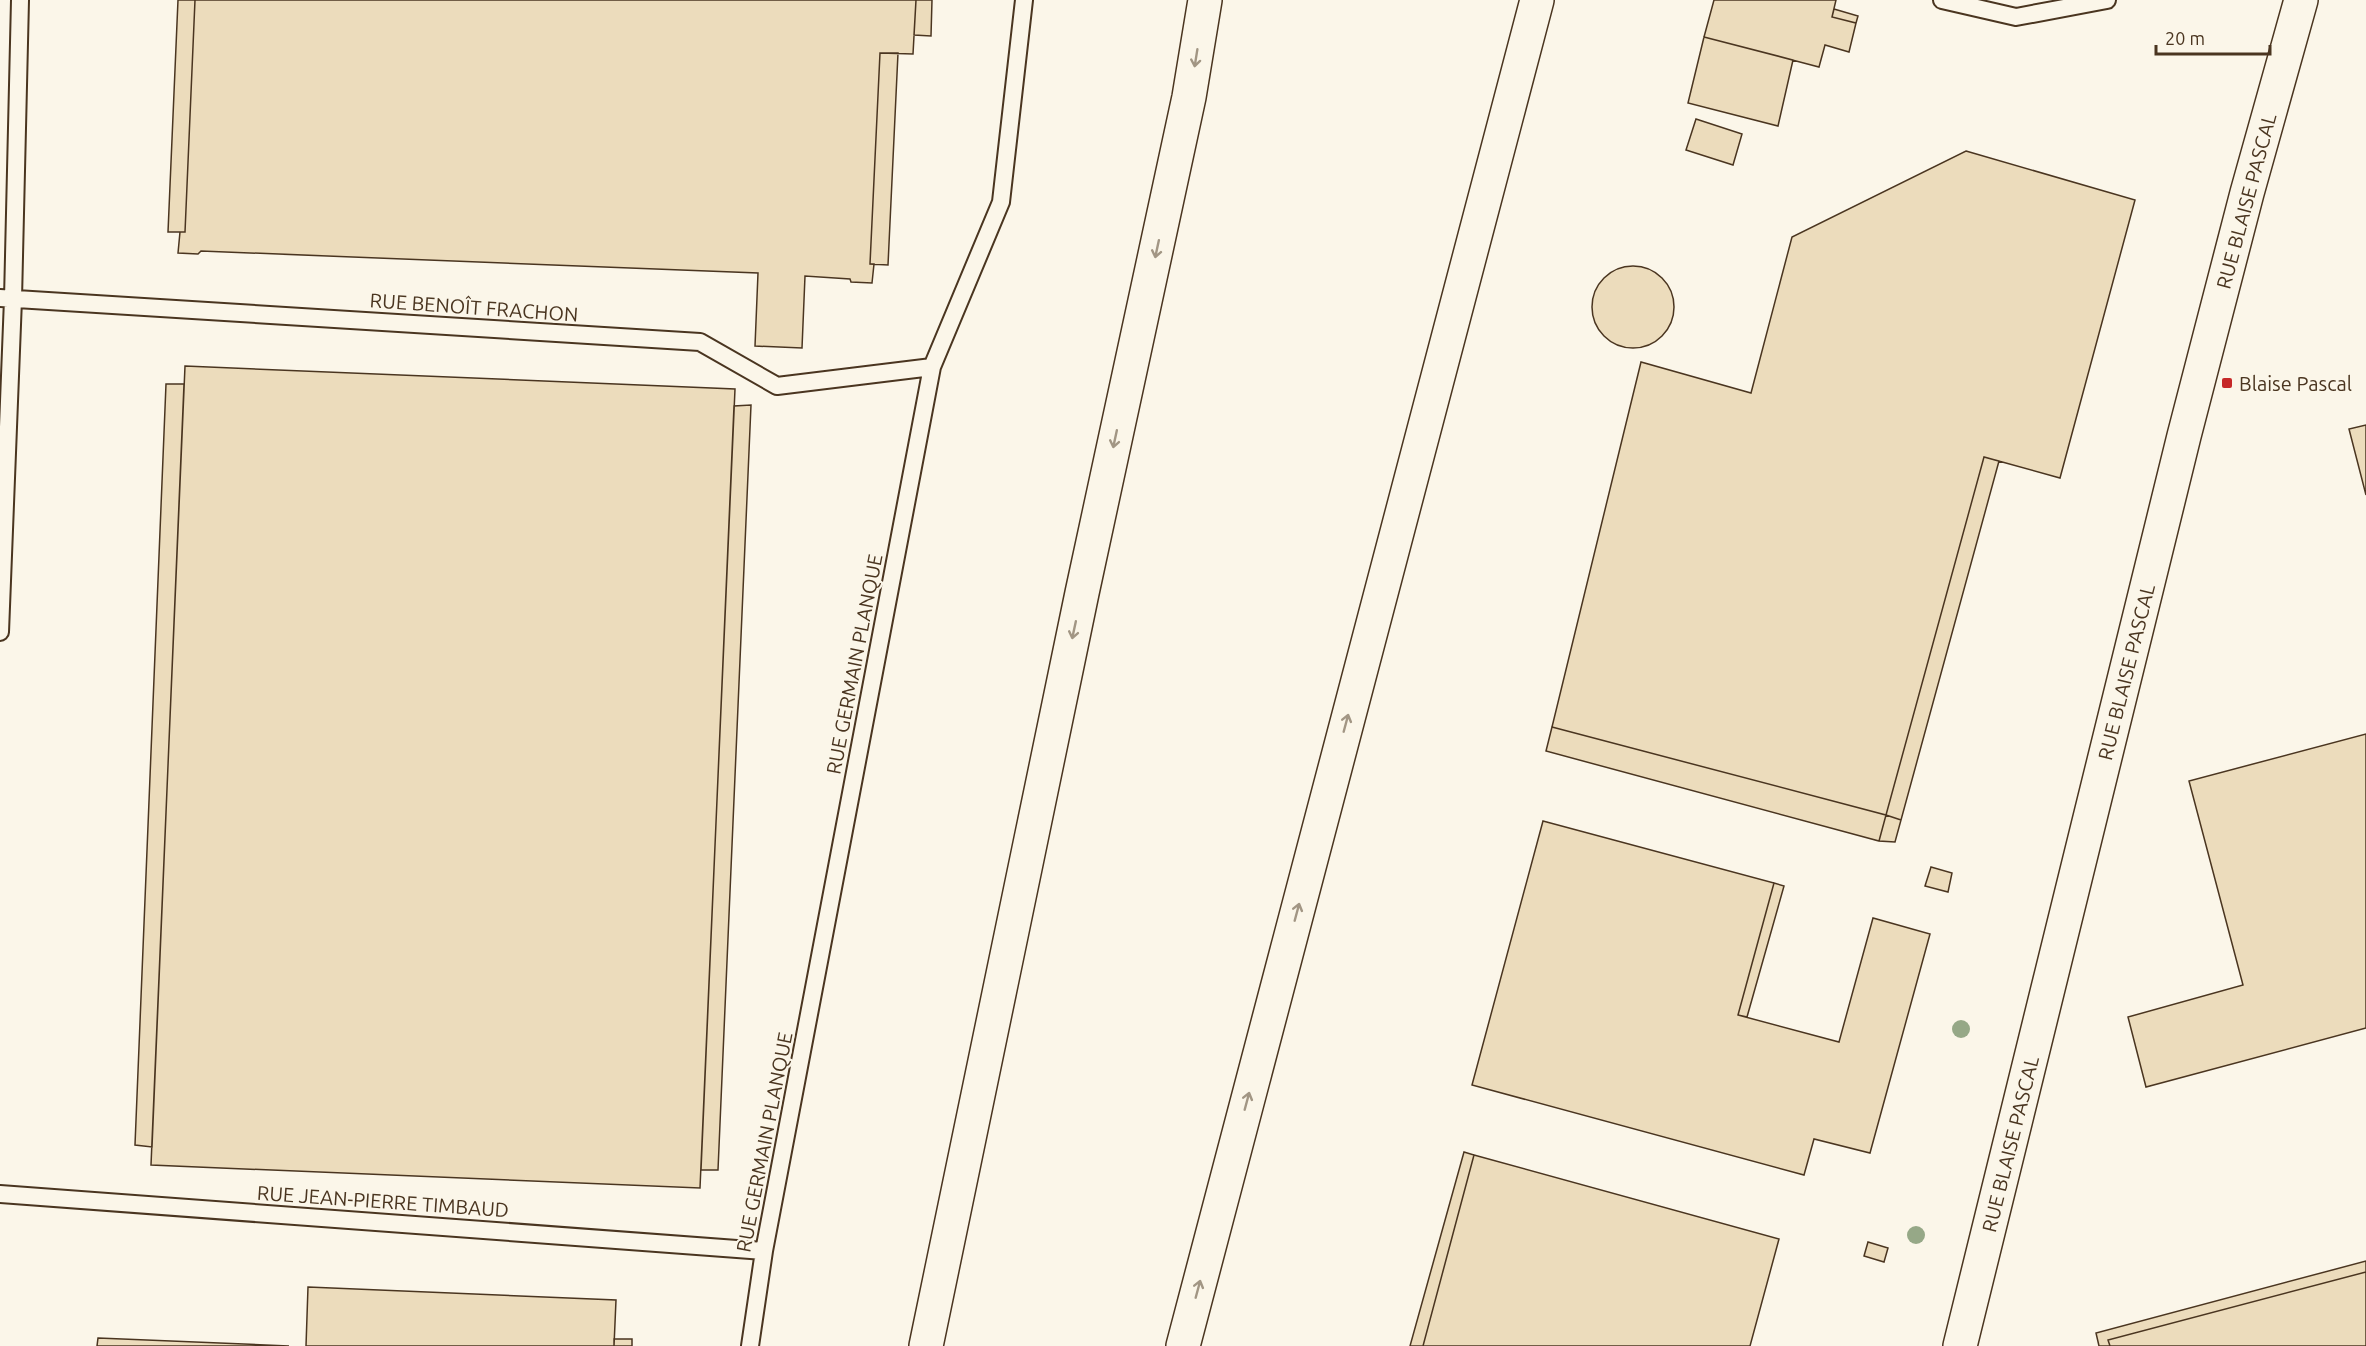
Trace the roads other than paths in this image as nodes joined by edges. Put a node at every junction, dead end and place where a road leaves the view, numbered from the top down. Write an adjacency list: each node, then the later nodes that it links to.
1 (20, 0): 8 (lane)
2 (1024, 0): 9 (lane, RUE GERMAIN PLANQUE)
3 (1205, 0): 14 (main road, one-way to 14)
4 (1537, 0): 15 (main road, one-way to 4)
5 (1942, 0): 6 (lane)
6 (2108, 0)
7 (2301, 0): 16 (main road, RUE BLAISE PASCAL)
8 (7, 298): 9 (lane, RUE BENOÎT FRACHON); 10 (lane)
9 (932, 367): 12 (lane, RUE GERMAIN PLANQUE)
10 (0, 632)
11 (0, 1194): 12 (lane, RUE JEAN-PIERRE TIMBAUD)
12 (764, 1251): 13 (lane, RUE GERMAIN PLANQUE)
13 (750, 1346)
14 (926, 1346)
15 (1183, 1346)
16 (1960, 1346)

